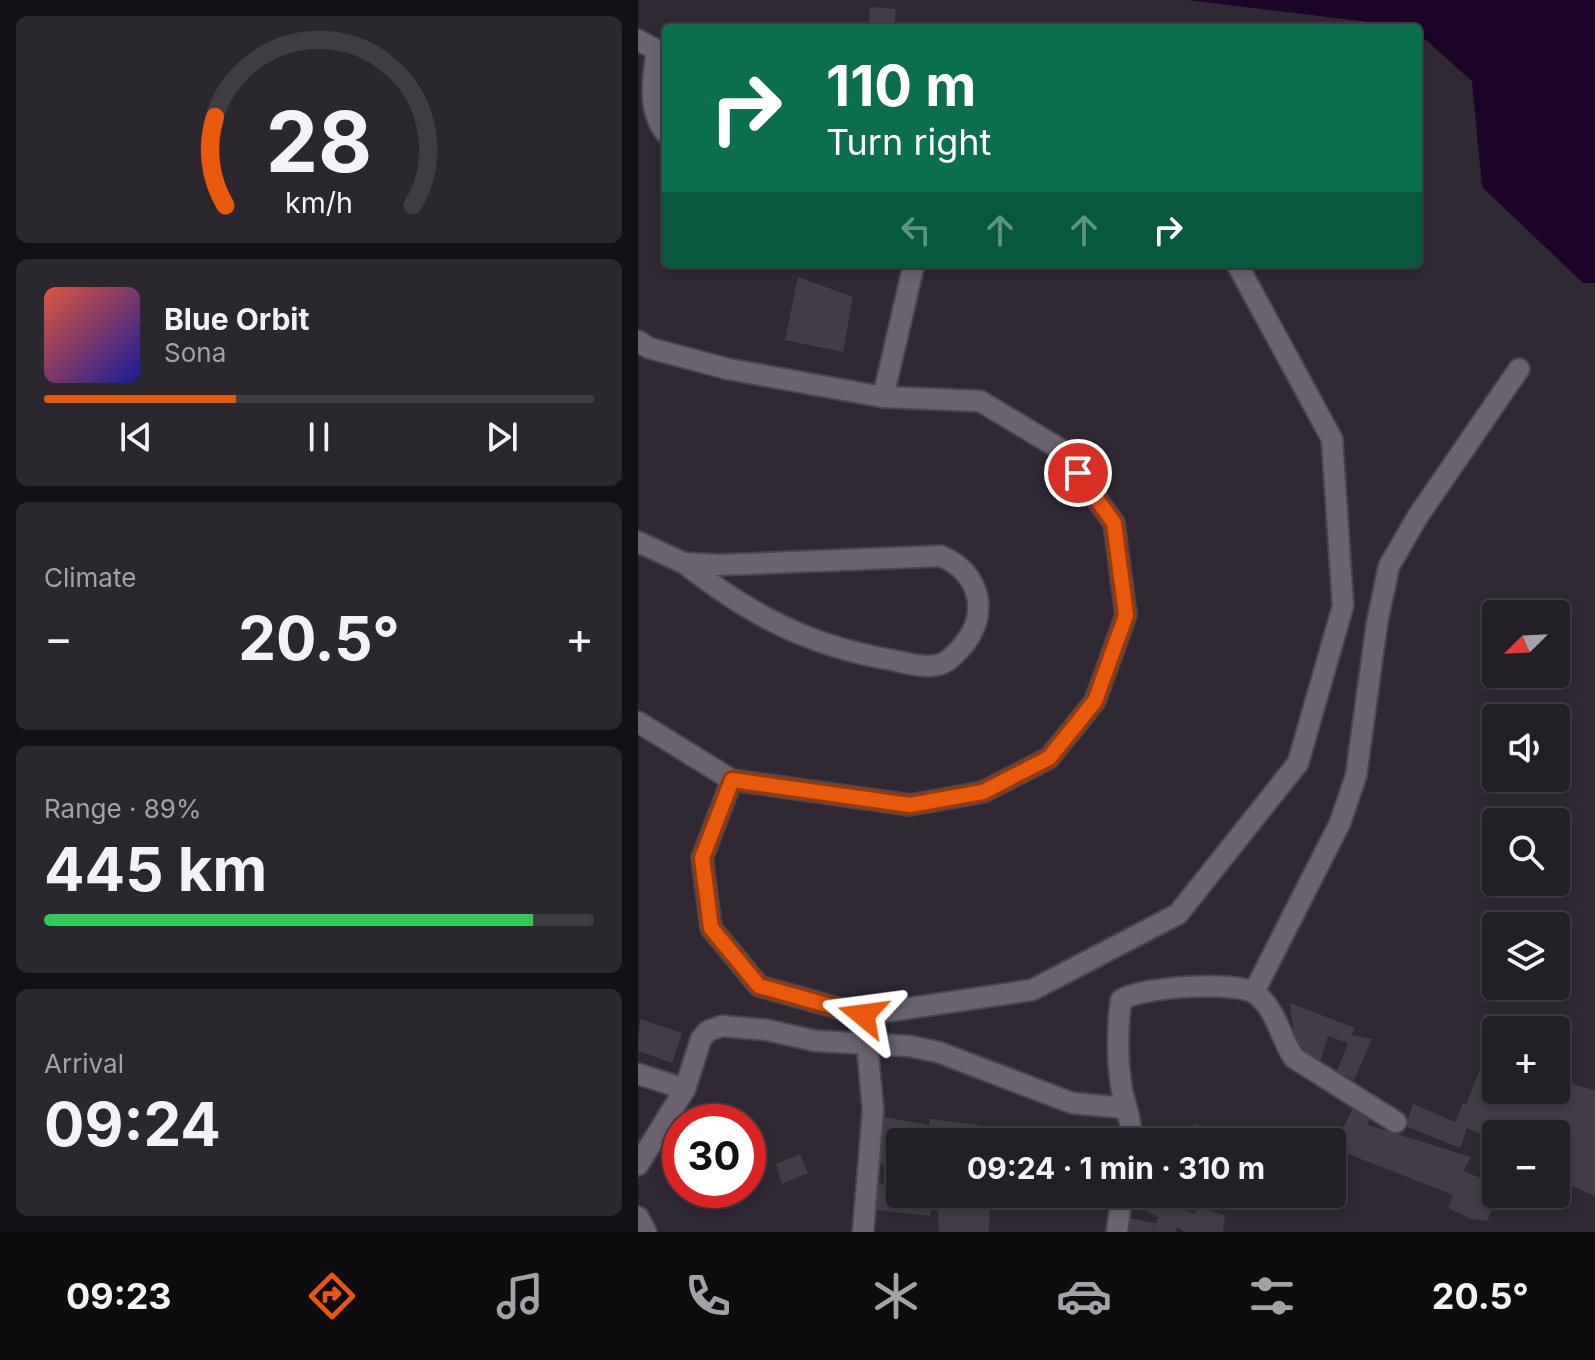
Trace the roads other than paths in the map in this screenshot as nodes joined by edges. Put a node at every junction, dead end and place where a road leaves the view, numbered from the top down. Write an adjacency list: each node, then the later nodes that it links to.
1 (638, 40): 2 (street)
2 (661, 53): 3 (street)
3 (662, 128)
4 (913, 268): 8 (street)
5 (1239, 268): 12 (street)
6 (638, 341): 8 (street)
7 (1519, 369): 13 (street)
8 (883, 397): 12 (street)
9 (638, 542): 10 (street)
10 (684, 563): 10 (street)
11 (638, 722): 12 (street)
12 (732, 780)
13 (1254, 992): 17 (street); 18 (street)
14 (867, 1044): 16 (street); 17 (street); 24 (street)
15 (638, 1074): 16 (street)
16 (685, 1089): 20 (street)
17 (1126, 1108): 19 (street)
18 (1396, 1122)
19 (1128, 1128)
20 (638, 1165)
21 (1120, 1208): 25 (street)
22 (638, 1217): 23 (street)
23 (646, 1232)
24 (863, 1232)
25 (1117, 1232)

